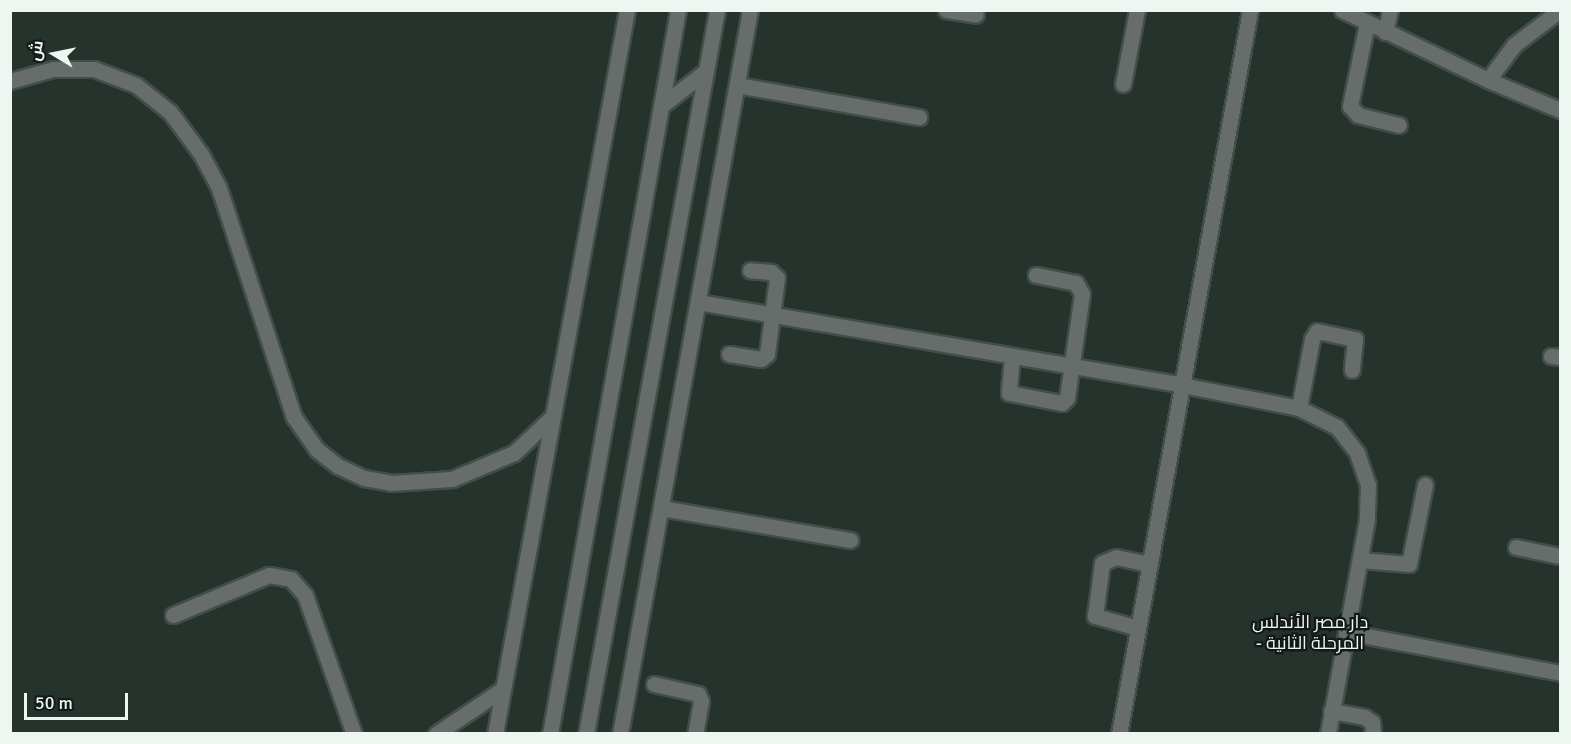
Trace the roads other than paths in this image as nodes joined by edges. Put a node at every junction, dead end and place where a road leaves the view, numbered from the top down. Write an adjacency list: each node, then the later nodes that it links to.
1 (627, 10): 33 (street)
2 (678, 10): 19 (street)
3 (717, 10): 14 (street)
4 (750, 10): 18 (street)
5 (946, 10): 11 (street)
6 (1137, 10): 17 (street)
7 (1250, 10): 31 (street)
8 (1342, 10): 12 (street)
9 (1390, 10): 13 (street)
10 (1560, 10): 16 (street)
11 (976, 15)
12 (1367, 23): 13 (street); 22 (street)
13 (1385, 32): 16 (street)
14 (706, 71): 19 (street); 53 (street)
15 (10, 81): 33 (street)
16 (1488, 81): 20 (street)
17 (1123, 84)
18 (736, 85): 21 (street); 25 (street)
19 (661, 106): 52 (street)
20 (1560, 110)
21 (919, 117)
22 (1399, 125)
23 (750, 270): 26 (street)
24 (1036, 274): 29 (street)
25 (698, 302): 26 (street); 35 (street)
26 (773, 315): 27 (street); 28 (street)
27 (729, 354)
28 (1012, 356): 29 (street); 29 (street)
29 (1071, 367): 31 (street)
30 (1352, 370): 32 (street)
31 (1182, 385): 32 (street); 40 (street)
32 (1299, 408): 39 (street)
33 (553, 416): 46 (street)
34 (1425, 485): 39 (street)
35 (661, 508): 36 (street); 48 (street)
36 (850, 540)
37 (1516, 547): 38 (street)
38 (1560, 556)
39 (1360, 560): 43 (street)
40 (1149, 564): 42 (street); 42 (street)
41 (174, 615): 49 (street)
42 (1138, 627): 55 (street)
43 (1346, 632): 44 (street); 47 (street)
44 (1560, 673)
45 (654, 684): 54 (street)
46 (503, 689): 50 (street); 51 (street)
47 (1331, 711): 56 (street); 57 (street)
48 (624, 733)
49 (354, 734)
50 (436, 734)
51 (495, 734)
52 (550, 734)
53 (586, 734)
54 (695, 734)
55 (1119, 734)
56 (1328, 734)
57 (1373, 734)

